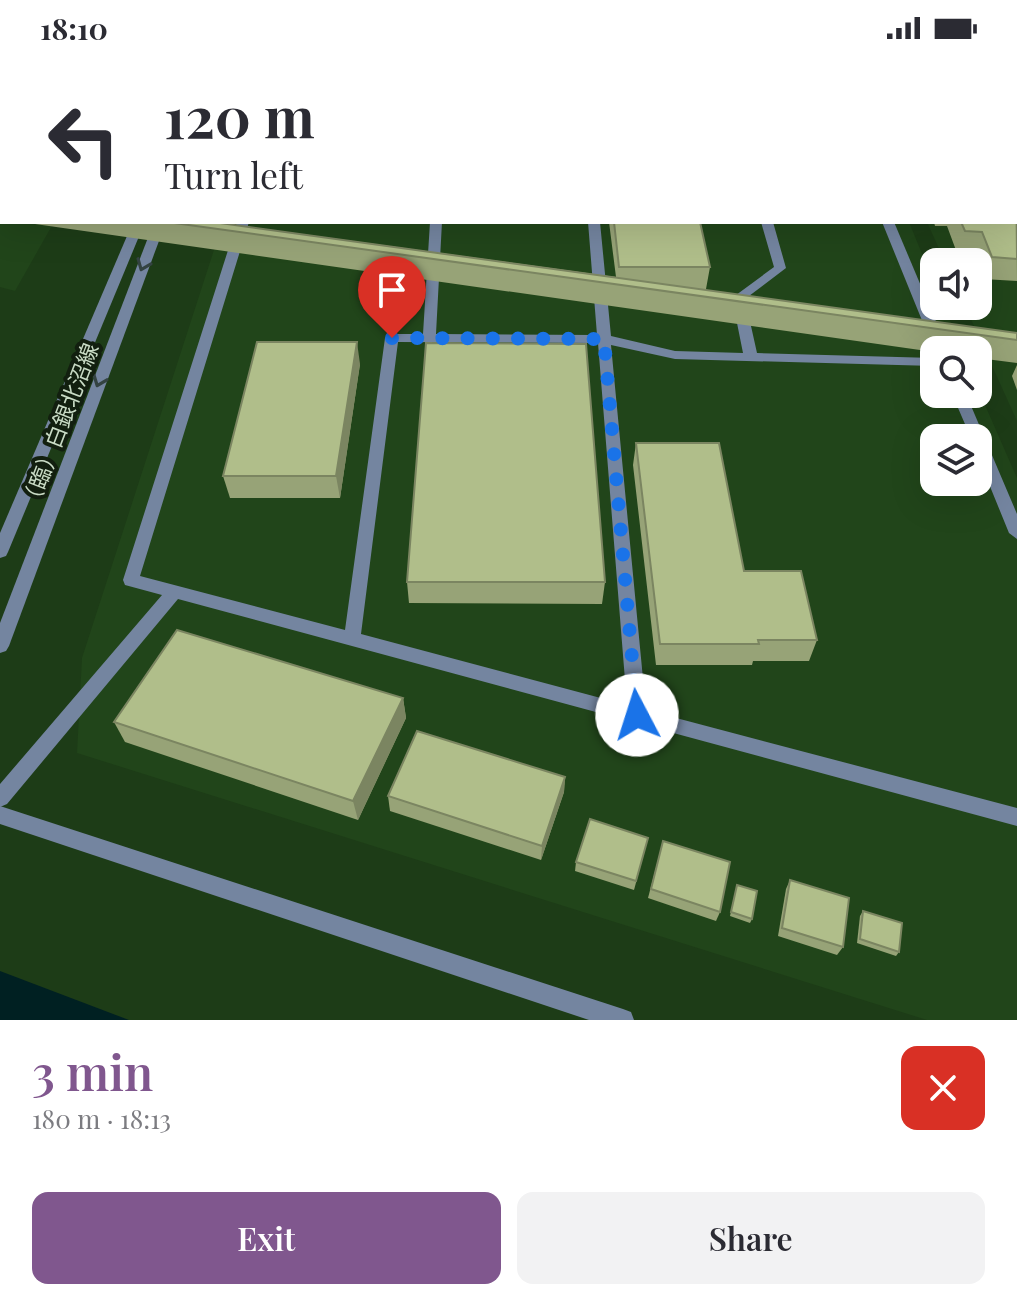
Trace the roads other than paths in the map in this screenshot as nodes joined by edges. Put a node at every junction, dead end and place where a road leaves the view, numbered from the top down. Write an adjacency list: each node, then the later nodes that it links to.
1 (138, 224): 15 (street, （臨）白銀北沼線)
2 (159, 224): 18 (street, （臨）白銀北沼線, one-way to 18)
3 (242, 224): 16 (street)
4 (436, 224): 9 (street)
5 (594, 224): 10 (street)
6 (768, 224): 11 (street)
7 (889, 224): 8 (street)
8 (935, 336)
9 (429, 338): 10 (street); 17 (street)
10 (604, 339): 11 (street); 19 (street)
11 (751, 357): 12 (street)
12 (920, 362)
13 (992, 472): 14 (street)
14 (1017, 533)
15 (0, 552)
16 (174, 592): 17 (street); 20 (street)
17 (352, 639): 19 (street)
18 (0, 646)
19 (637, 715): 22 (street)
20 (0, 798)
21 (0, 815): 23 (street)
22 (1017, 817)
23 (623, 1020)

